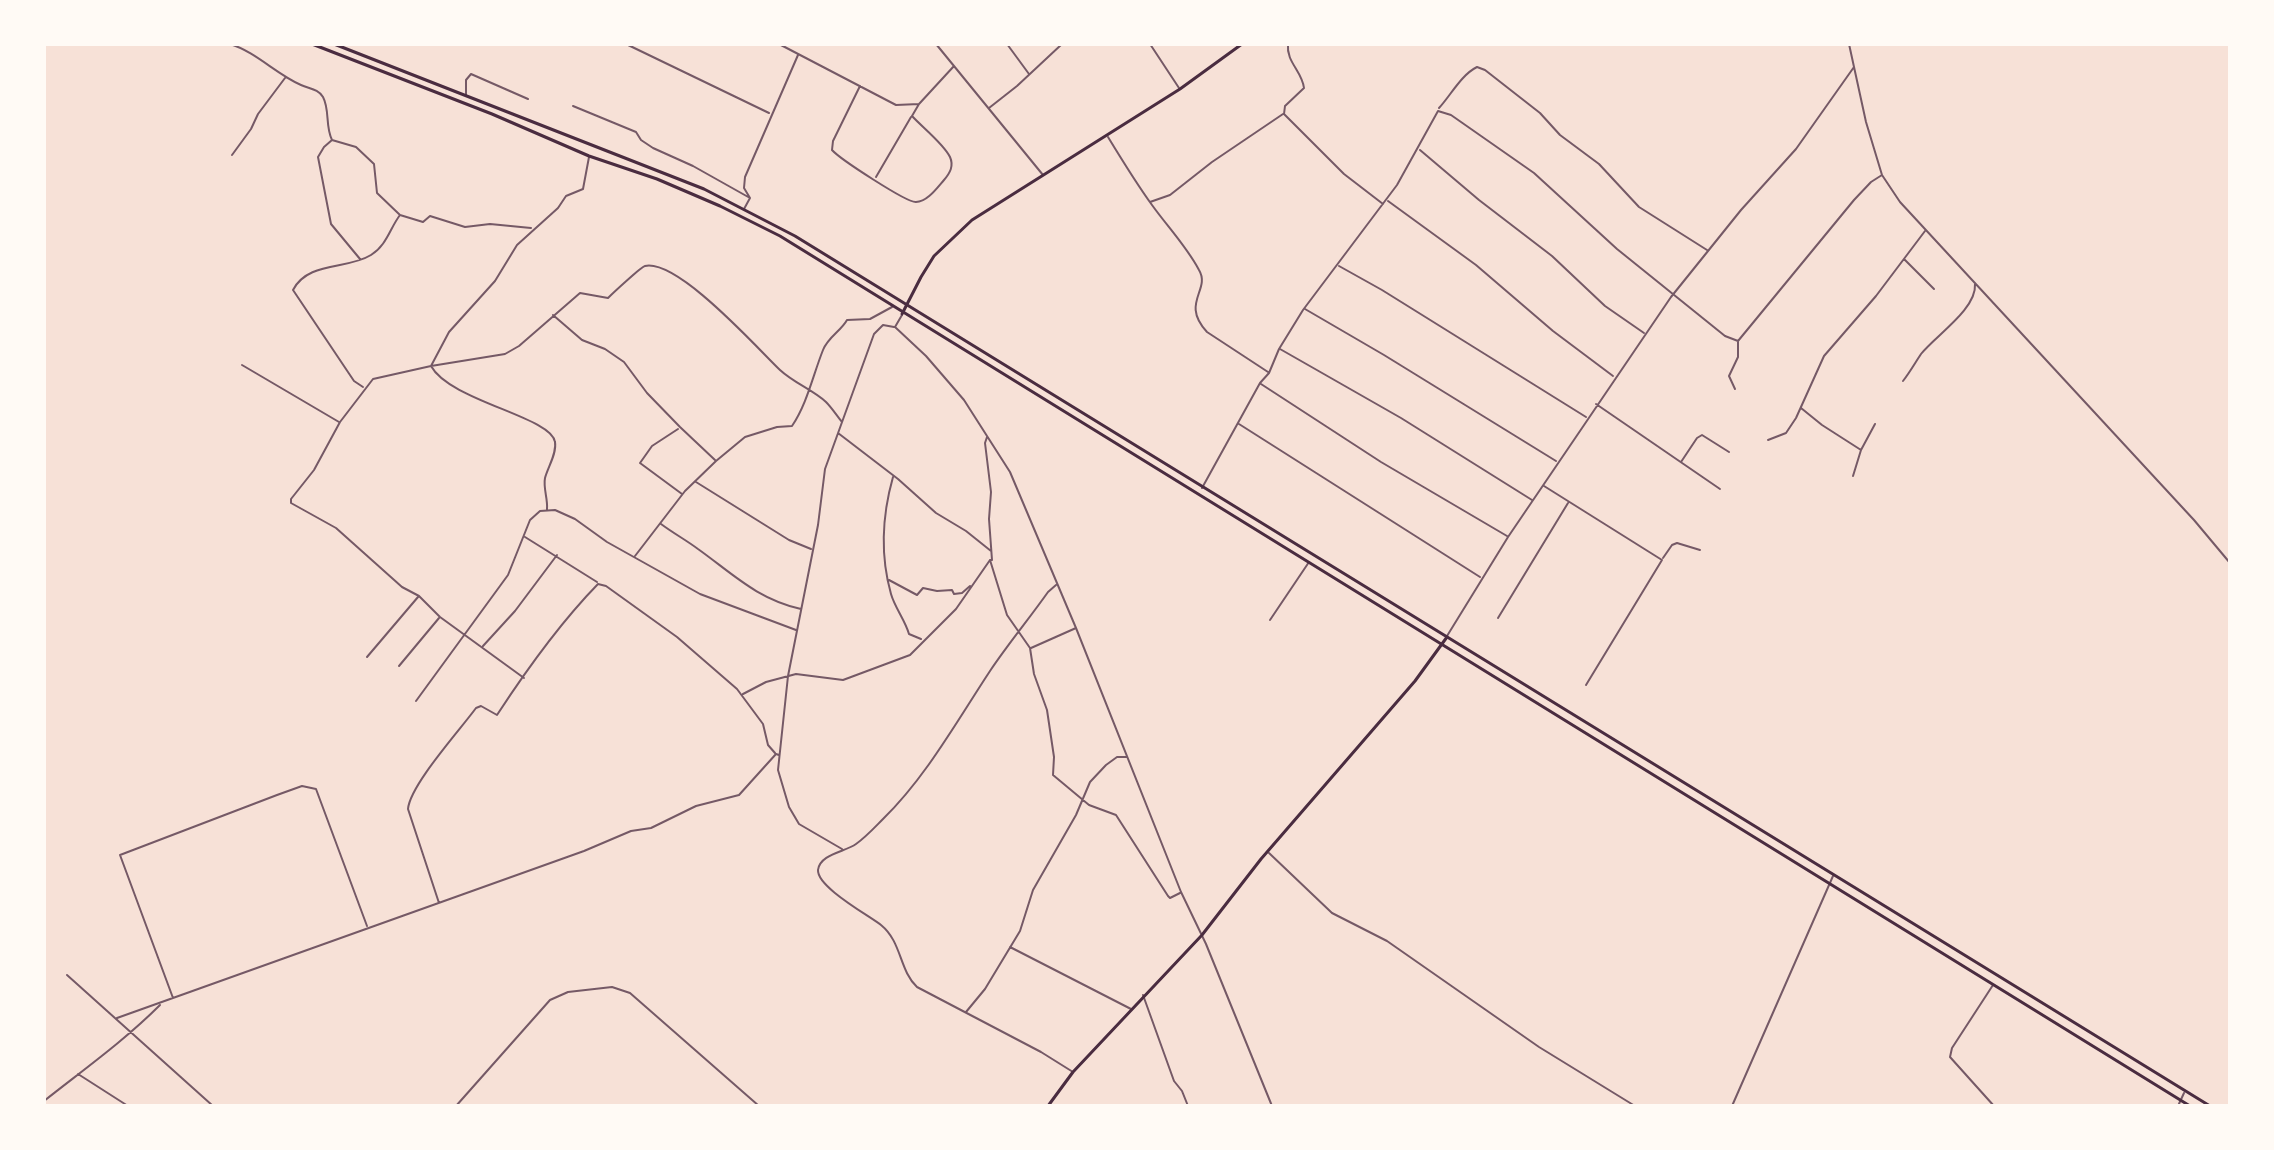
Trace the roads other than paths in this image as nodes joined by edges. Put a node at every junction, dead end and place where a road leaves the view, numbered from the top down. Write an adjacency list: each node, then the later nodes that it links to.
1 (230, 44): 17 (street)
2 (312, 44): 33 (main road)
3 (334, 44): 20 (main road)
4 (626, 44): 26 (street)
5 (779, 44): 13 (street)
6 (936, 44): 14 (street)
7 (1007, 44): 16 (street)
8 (1062, 44): 16 (street)
9 (1150, 44): 19 (street)
10 (1242, 44): 19 (main road)
11 (1288, 44): 27 (street)
12 (1849, 44): 15 (street)
13 (799, 54): 18 (street); 26 (street)
14 (954, 66): 22 (street); 24 (street)
15 (1854, 67): 35 (street); 45 (street)
16 (1029, 75): 24 (street)
17 (286, 77): 30 (street); 32 (street)
18 (860, 86): 22 (street); 36 (street)
19 (1180, 89): 29 (main road)
20 (466, 96): 21 (street); 41 (main road)
21 (528, 99)
22 (919, 104): 28 (street)
23 (573, 106): 37 (street)
24 (988, 109): 34 (street)
25 (1438, 111): 31 (street); 45 (street); 51 (street)
26 (771, 114): 37 (street)
27 (1284, 114): 39 (street); 40 (street)
28 (912, 116): 36 (street); 36 (street)
29 (1107, 136): 34 (main road); 39 (street)
30 (332, 140): 42 (street); 47 (street)
31 (1419, 149): 38 (street); 58 (street)
32 (232, 155)
33 (589, 156): 43 (street); 53 (main road)
34 (1043, 175): 52 (main road)
35 (1882, 175): 44 (street); 59 (street)
36 (875, 178)
37 (750, 198): 41 (street)
38 (1386, 200): 40 (street); 64 (street)
39 (1150, 202): 63 (street)
40 (1384, 205): 48 (street)
41 (744, 209): 52 (main road)
42 (400, 215): 43 (street); 47 (street)
43 (533, 228): 62 (street)
44 (1926, 230): 46 (street); 49 (street)
45 (1708, 251): 51 (street)
46 (1904, 259): 50 (street); 71 (street)
47 (361, 260): 67 (street)
48 (1338, 265): 54 (street); 72 (street)
49 (1975, 284): 65 (street); 107 (street)
50 (1934, 289)
51 (1673, 294): 58 (street); 59 (street)
52 (907, 304): 55 (main road); 90 (main road)
53 (892, 307): 55 (main road); 69 (street)
54 (1304, 308): 60 (street); 84 (street)
55 (902, 314): 57 (street); 106 (main road)
56 (553, 315): 62 (street); 69 (street); 77 (street)
57 (895, 327): 74 (street); 79 (street)
58 (1646, 334): 64 (street)
59 (1738, 341): 68 (street)
60 (1279, 349): 63 (street); 93 (street)
61 (242, 365): 73 (street)
62 (431, 366): 67 (street); 95 (street)
63 (1269, 373): 66 (street)
64 (1614, 377): 70 (street)
65 (1903, 381)
66 (1260, 383): 75 (street); 98 (street)
67 (364, 387): 73 (street)
68 (1735, 389)
69 (807, 390): 74 (street); 83 (street)
70 (1596, 404): 72 (street); 85 (street)
71 (1801, 408): 80 (street); 81 (street)
72 (1587, 417): 84 (street)
73 (340, 422): 113 (street)
74 (842, 422): 78 (street)
75 (1238, 424): 90 (street); 108 (street)
76 (1875, 424): 81 (street)
77 (680, 427): 83 (street); 92 (street)
78 (837, 432): 87 (street); 99 (street)
79 (987, 437): 101 (street); 112 (street)
80 (1768, 440)
81 (1861, 450): 86 (street)
82 (1729, 452): 85 (street)
83 (716, 461): 88 (street)
84 (1557, 462): 89 (street)
85 (1679, 464): 91 (street)
86 (1853, 476)
87 (893, 477): 101 (street); 109 (street)
88 (695, 481): 92 (street); 99 (street)
89 (1543, 486): 93 (street); 94 (street)
90 (1202, 488): 122 (main road)
91 (1720, 489)
92 (683, 494): 96 (street)
93 (1532, 500): 98 (street)
94 (1568, 502): 105 (street); 116 (street)
95 (547, 510): 97 (street); 103 (street)
96 (660, 523): 103 (street); 114 (street)
97 (523, 536): 102 (street); 121 (street)
98 (1508, 537): 108 (street)
99 (812, 549): 114 (street)
100 (1700, 550): 105 (street)
101 (992, 552): 104 (street)
102 (557, 555): 111 (street); 125 (street)
103 (634, 557): 119 (street)
104 (990, 560): 110 (street); 120 (street)
105 (1662, 560): 131 (street)
106 (1310, 561): 117 (street); 124 (main road)
107 (2230, 563)
108 (1482, 578): 122 (street)
109 (889, 580): 110 (street); 123 (street)
110 (974, 583): 123 (street)
111 (601, 585): 130 (street); 132 (street)
112 (1057, 585): 118 (street); 120 (street)
113 (419, 596): 115 (street); 127 (street)
114 (802, 609): 119 (street)
115 (440, 617): 121 (street); 128 (street)
116 (1498, 618)
117 (1270, 620)
118 (1076, 628): 126 (street); 135 (street)
119 (797, 631): 129 (street)
120 (1020, 632): 126 (street); 137 (street)
121 (465, 636): 125 (street); 133 (street)
122 (1447, 636): 124 (main road); 139 (main road)
123 (923, 640): 129 (street)
124 (1442, 644): 138 (main road); 140 (main road)
125 (482, 647): 130 (street)
126 (1030, 648): 136 (street)
127 (367, 657)
128 (399, 666)
129 (788, 676): 132 (street); 134 (street)
130 (524, 678): 142 (street)
131 (1586, 685)
132 (742, 695): 134 (street)
133 (416, 701)
134 (778, 755): 137 (street); 142 (street)
135 (1127, 757): 136 (street); 141 (street)
136 (1084, 800): 141 (street); 147 (street)
137 (844, 851): 154 (street)
138 (1267, 851): 146 (main road); 169 (street)
139 (1834, 875): 140 (street); 143 (main road)
140 (1829, 884): 144 (main road); 170 (street)
141 (1181, 892): 146 (street)
142 (439, 903): 145 (street)
143 (1906, 920): 144 (main road); 159 (main road)
144 (1901, 927): 149 (main road)
145 (368, 928): 151 (street); 151 (street)
146 (1202, 935): 150 (main road); 168 (street)
147 (1010, 947): 153 (street); 154 (street)
148 (67, 975): 155 (street)
149 (1993, 985): 160 (main road); 171 (street)
150 (1143, 995): 153 (main road); 167 (street)
151 (174, 999): 152 (street)
152 (161, 1004): 155 (street); 156 (street)
153 (1132, 1010): 157 (main road)
154 (965, 1013): 157 (street)
155 (117, 1018): 156 (street)
156 (131, 1034): 158 (street); 163 (street)
157 (1073, 1072): 166 (main road)
158 (78, 1074): 161 (street); 162 (street)
159 (2184, 1092): 160 (street); 174 (main road)
160 (2179, 1100): 172 (street); 173 (main road)
161 (44, 1101)
162 (128, 1106)
163 (213, 1106)
164 (456, 1106): 165 (street)
165 (759, 1106)
166 (1048, 1106)
167 (1188, 1106)
168 (1272, 1106)
169 (1635, 1106)
170 (1732, 1106)
171 (1994, 1106)
172 (2178, 1106)
173 (2190, 1106)
174 (2210, 1106)

